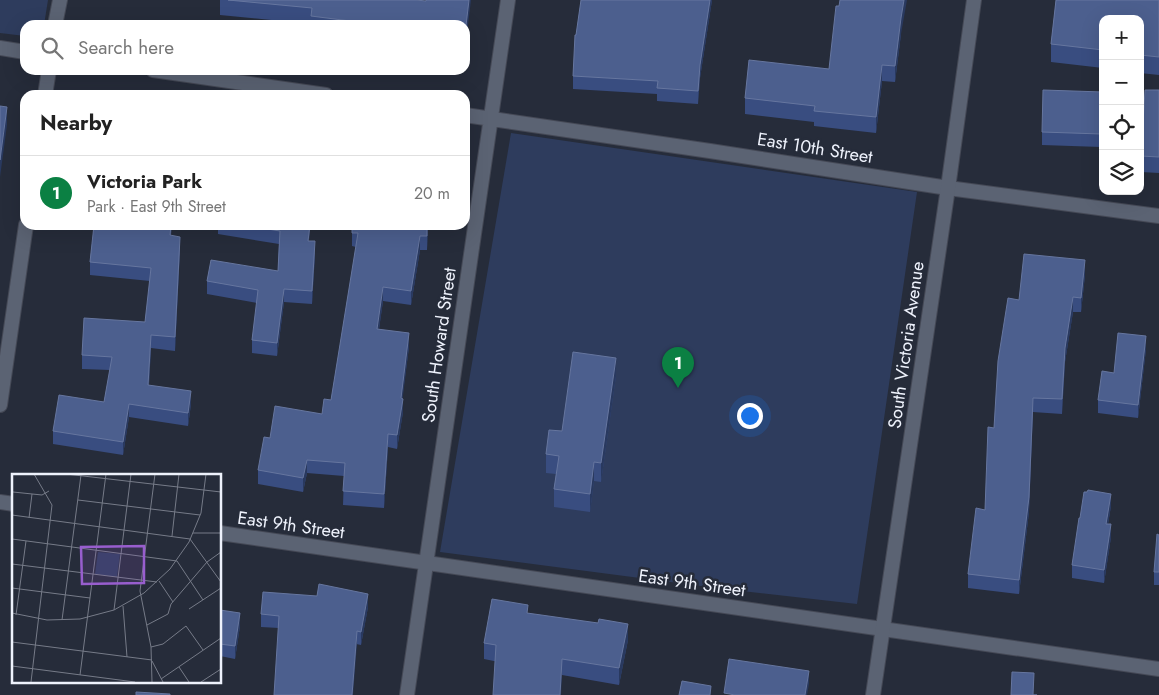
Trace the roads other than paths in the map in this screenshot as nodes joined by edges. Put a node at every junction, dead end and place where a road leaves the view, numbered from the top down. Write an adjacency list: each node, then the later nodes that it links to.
1 (60, 0): 4 (street)
2 (508, 0): 12 (street, South Howard Street)
3 (974, 0): 13 (street, South Victoria Avenue)
4 (56, 20)
5 (0, 48): 6 (street)
6 (20, 51)
7 (48, 75): 9 (street)
8 (188, 75): 10 (street)
9 (46, 90)
10 (291, 90)
11 (470, 116): 12 (street, East 10th Street)
12 (490, 119): 13 (street, East 10th Street); 18 (street, South Howard Street)
13 (948, 188): 14 (street, East 10th Street); 19 (street, South Victoria Avenue)
14 (1159, 216)
15 (25, 230): 16 (street)
16 (0, 405)
17 (221, 534): 18 (street, East 9th Street)
18 (426, 563): 19 (street, East 9th Street); 21 (street, South Howard Street)
19 (883, 630): 20 (street, East 9th Street); 22 (street, South Victoria Avenue)
20 (1159, 669)
21 (407, 695)
22 (873, 695)

